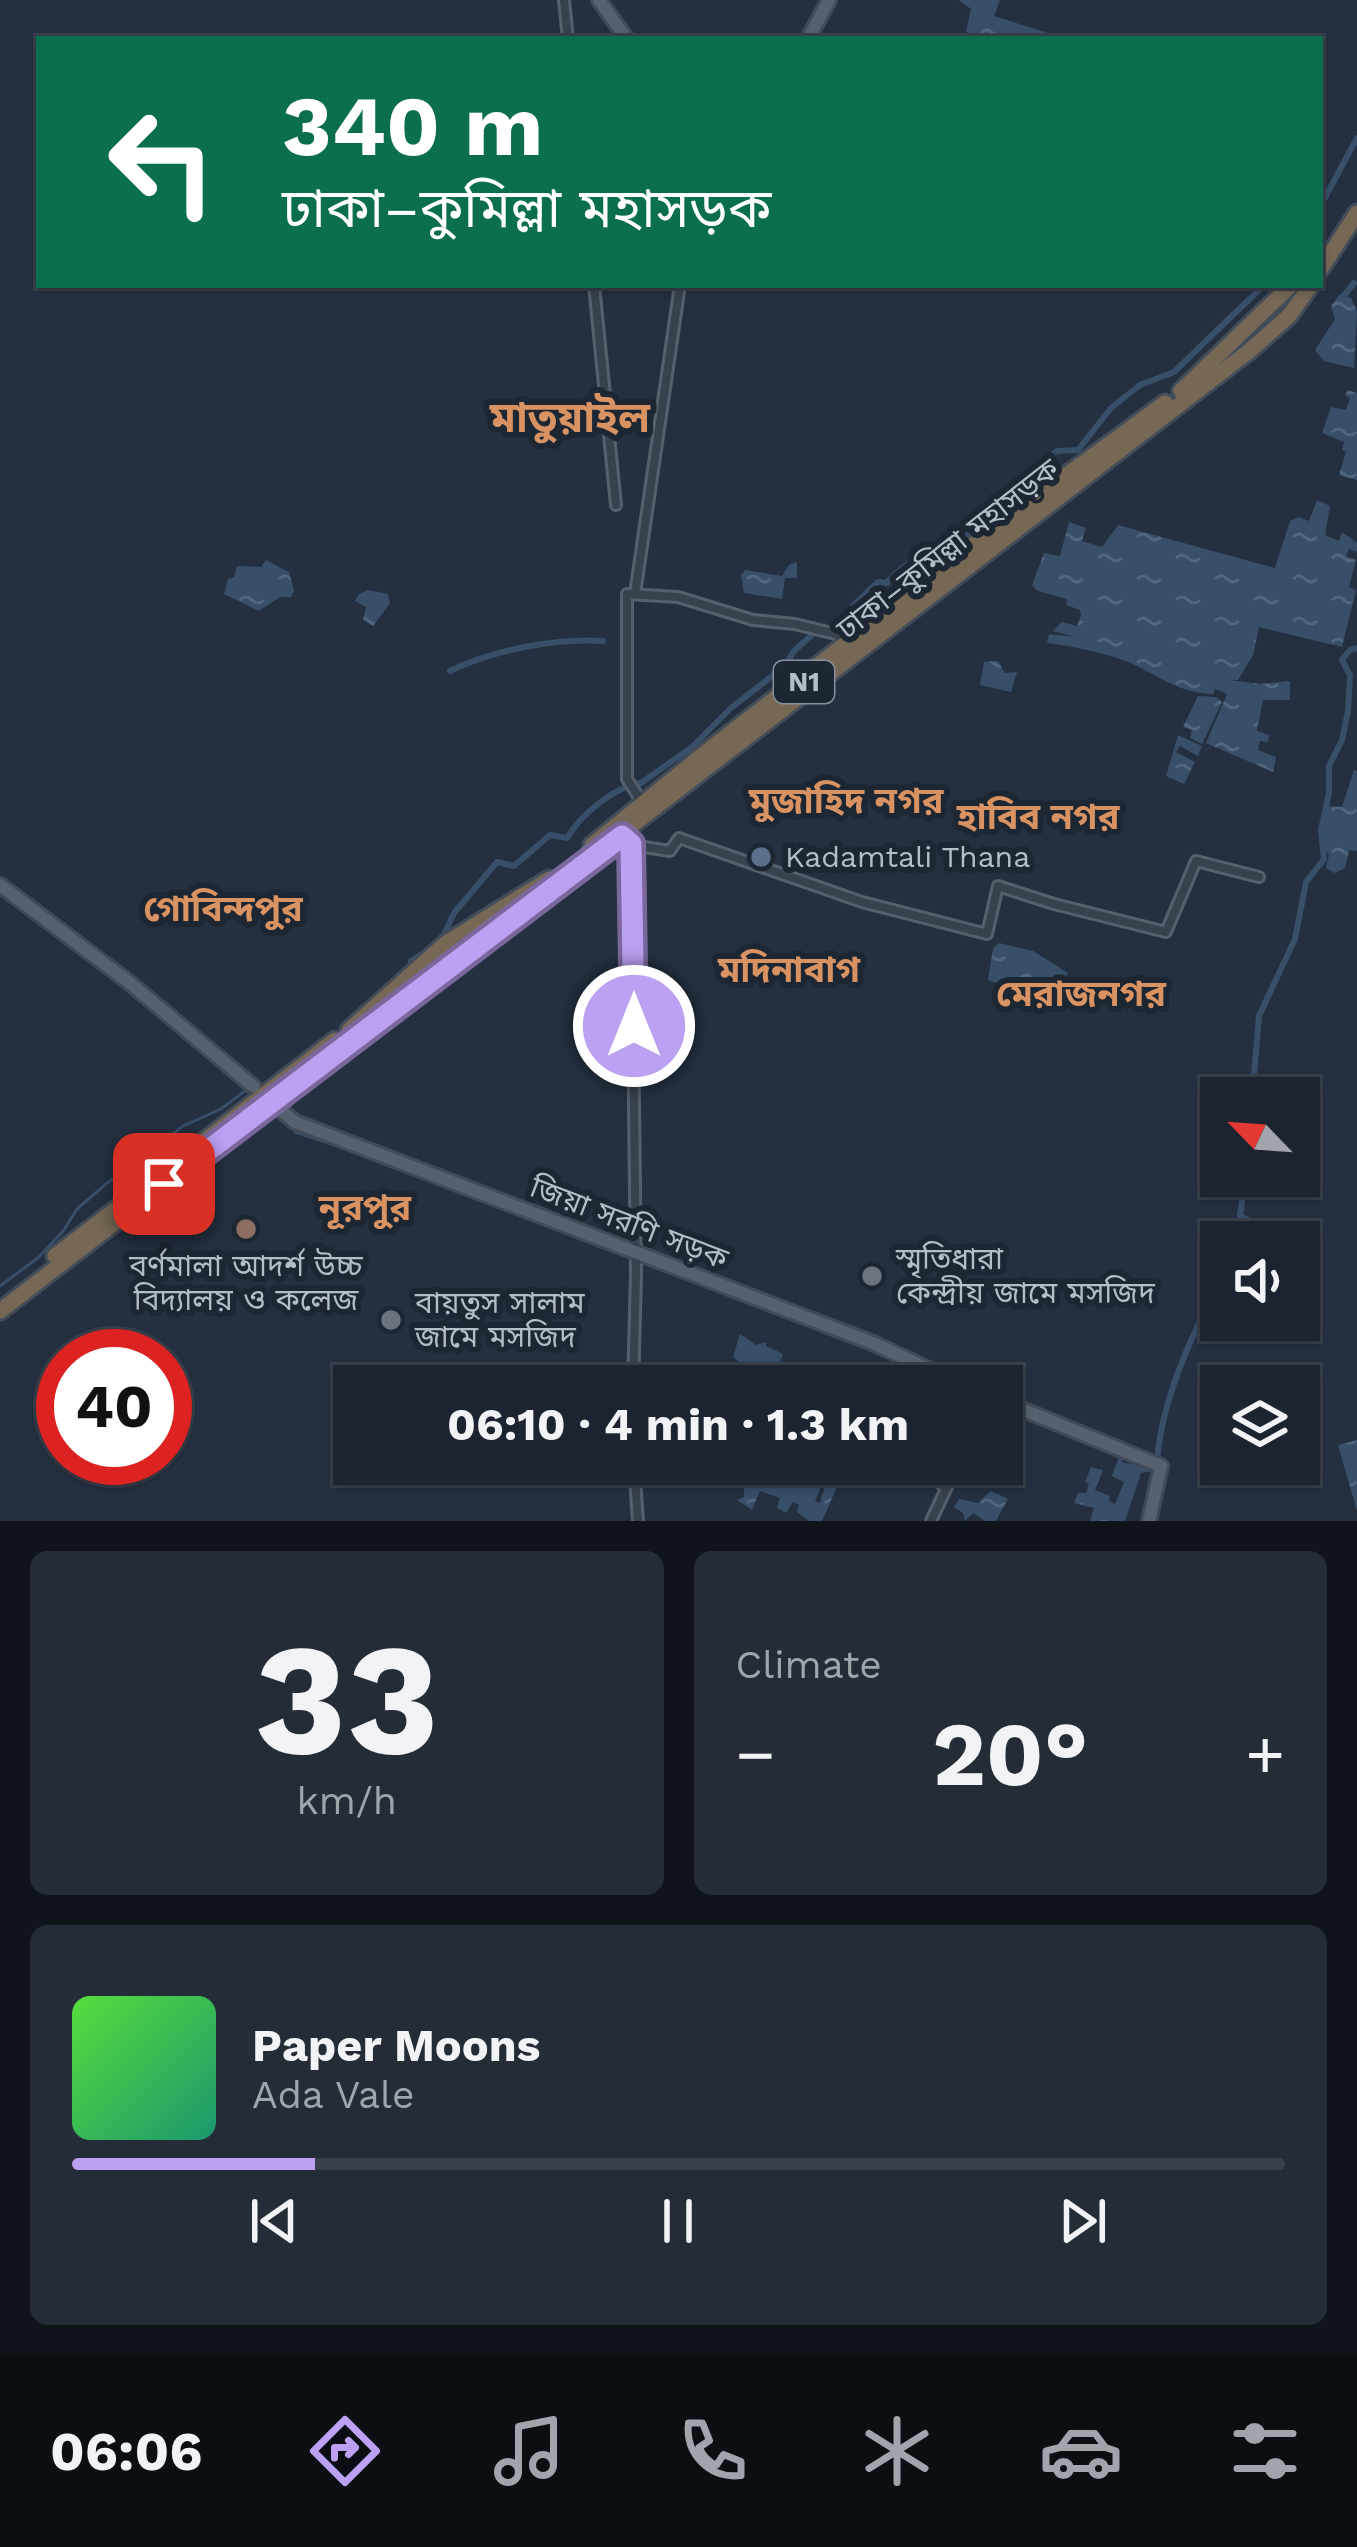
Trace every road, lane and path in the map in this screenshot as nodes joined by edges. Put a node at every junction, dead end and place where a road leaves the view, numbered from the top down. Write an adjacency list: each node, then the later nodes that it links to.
1 (564, 0): 4 (street)
2 (599, 0): 5 (main road)
3 (829, 0): 6 (main road)
4 (568, 36)
5 (625, 36)
6 (810, 36)
7 (1357, 197): 9 (highway)
8 (1357, 212): 10 (highway)
9 (1323, 249)
10 (1323, 266)
11 (594, 288): 19 (street)
12 (680, 288): 20 (street)
13 (1287, 288): 15 (highway); 16 (highway, ঢাকা–কুমিল্লা মহাসড়ক / N1)
14 (1309, 288): 15 (highway, ঢাকা–কুমিল্লা মহাসড়ক / N1)
15 (1288, 316): 17 (highway, ঢাকা–কুমিল্লা মহাসড়ক / N1)
16 (1240, 332): 17 (highway); 18 (highway, ঢাকা–কুমিল্লা মহাসড়ক / N1)
17 (1251, 350): 23 (highway, ঢাকা–কুমিল্লা মহাসড়ক / N1)
18 (1165, 403): 21 (highway); 24 (highway, ঢাকা–কুমিল্লা মহাসড়ক / N1)
19 (616, 505)
20 (635, 594): 21 (street); 22 (street)
21 (848, 637): 22 (highway)
22 (633, 790): 24 (highway)
23 (626, 840): 25 (street); 28 (highway, ঢাকা–কুমিল্লা মহাসড়ক / N1); 34 (street)
24 (592, 845): 27 (highway, ঢাকা–কুমিল্লা মহাসড়ক / N1)
25 (1258, 877)
26 (0, 885): 32 (main road)
27 (446, 943): 28 (highway); 29 (highway, ঢাকা–কুমিল্লা মহাসড়ক / N1)
28 (463, 956): 30 (highway, ঢাকা–কুমিল্লা মহাসড়ক / N1)
29 (429, 958): 30 (highway); 31 (highway, ঢাকা–কুমিল্লা মহাসড়ক / N1)
30 (437, 975): 35 (highway, ঢাকা–কুমিল্লা মহাসড়ক / N1)
31 (348, 1031): 35 (highway, ঢাকা–কুমিল্লা মহাসড়ক / N1); 35 (highway)
32 (254, 1087)
33 (277, 1107): 34 (main road, জিয়া সরণি সড়ক)
34 (634, 1254): 36 (street); 37 (main road, জিয়া সরণি সড়ক)
35 (0, 1308)
36 (633, 1365)
37 (921, 1365)
38 (1023, 1409): 43 (main road)
39 (635, 1485): 41 (street)
40 (942, 1485): 42 (street)
41 (638, 1521)
42 (931, 1521)
43 (1149, 1521)

